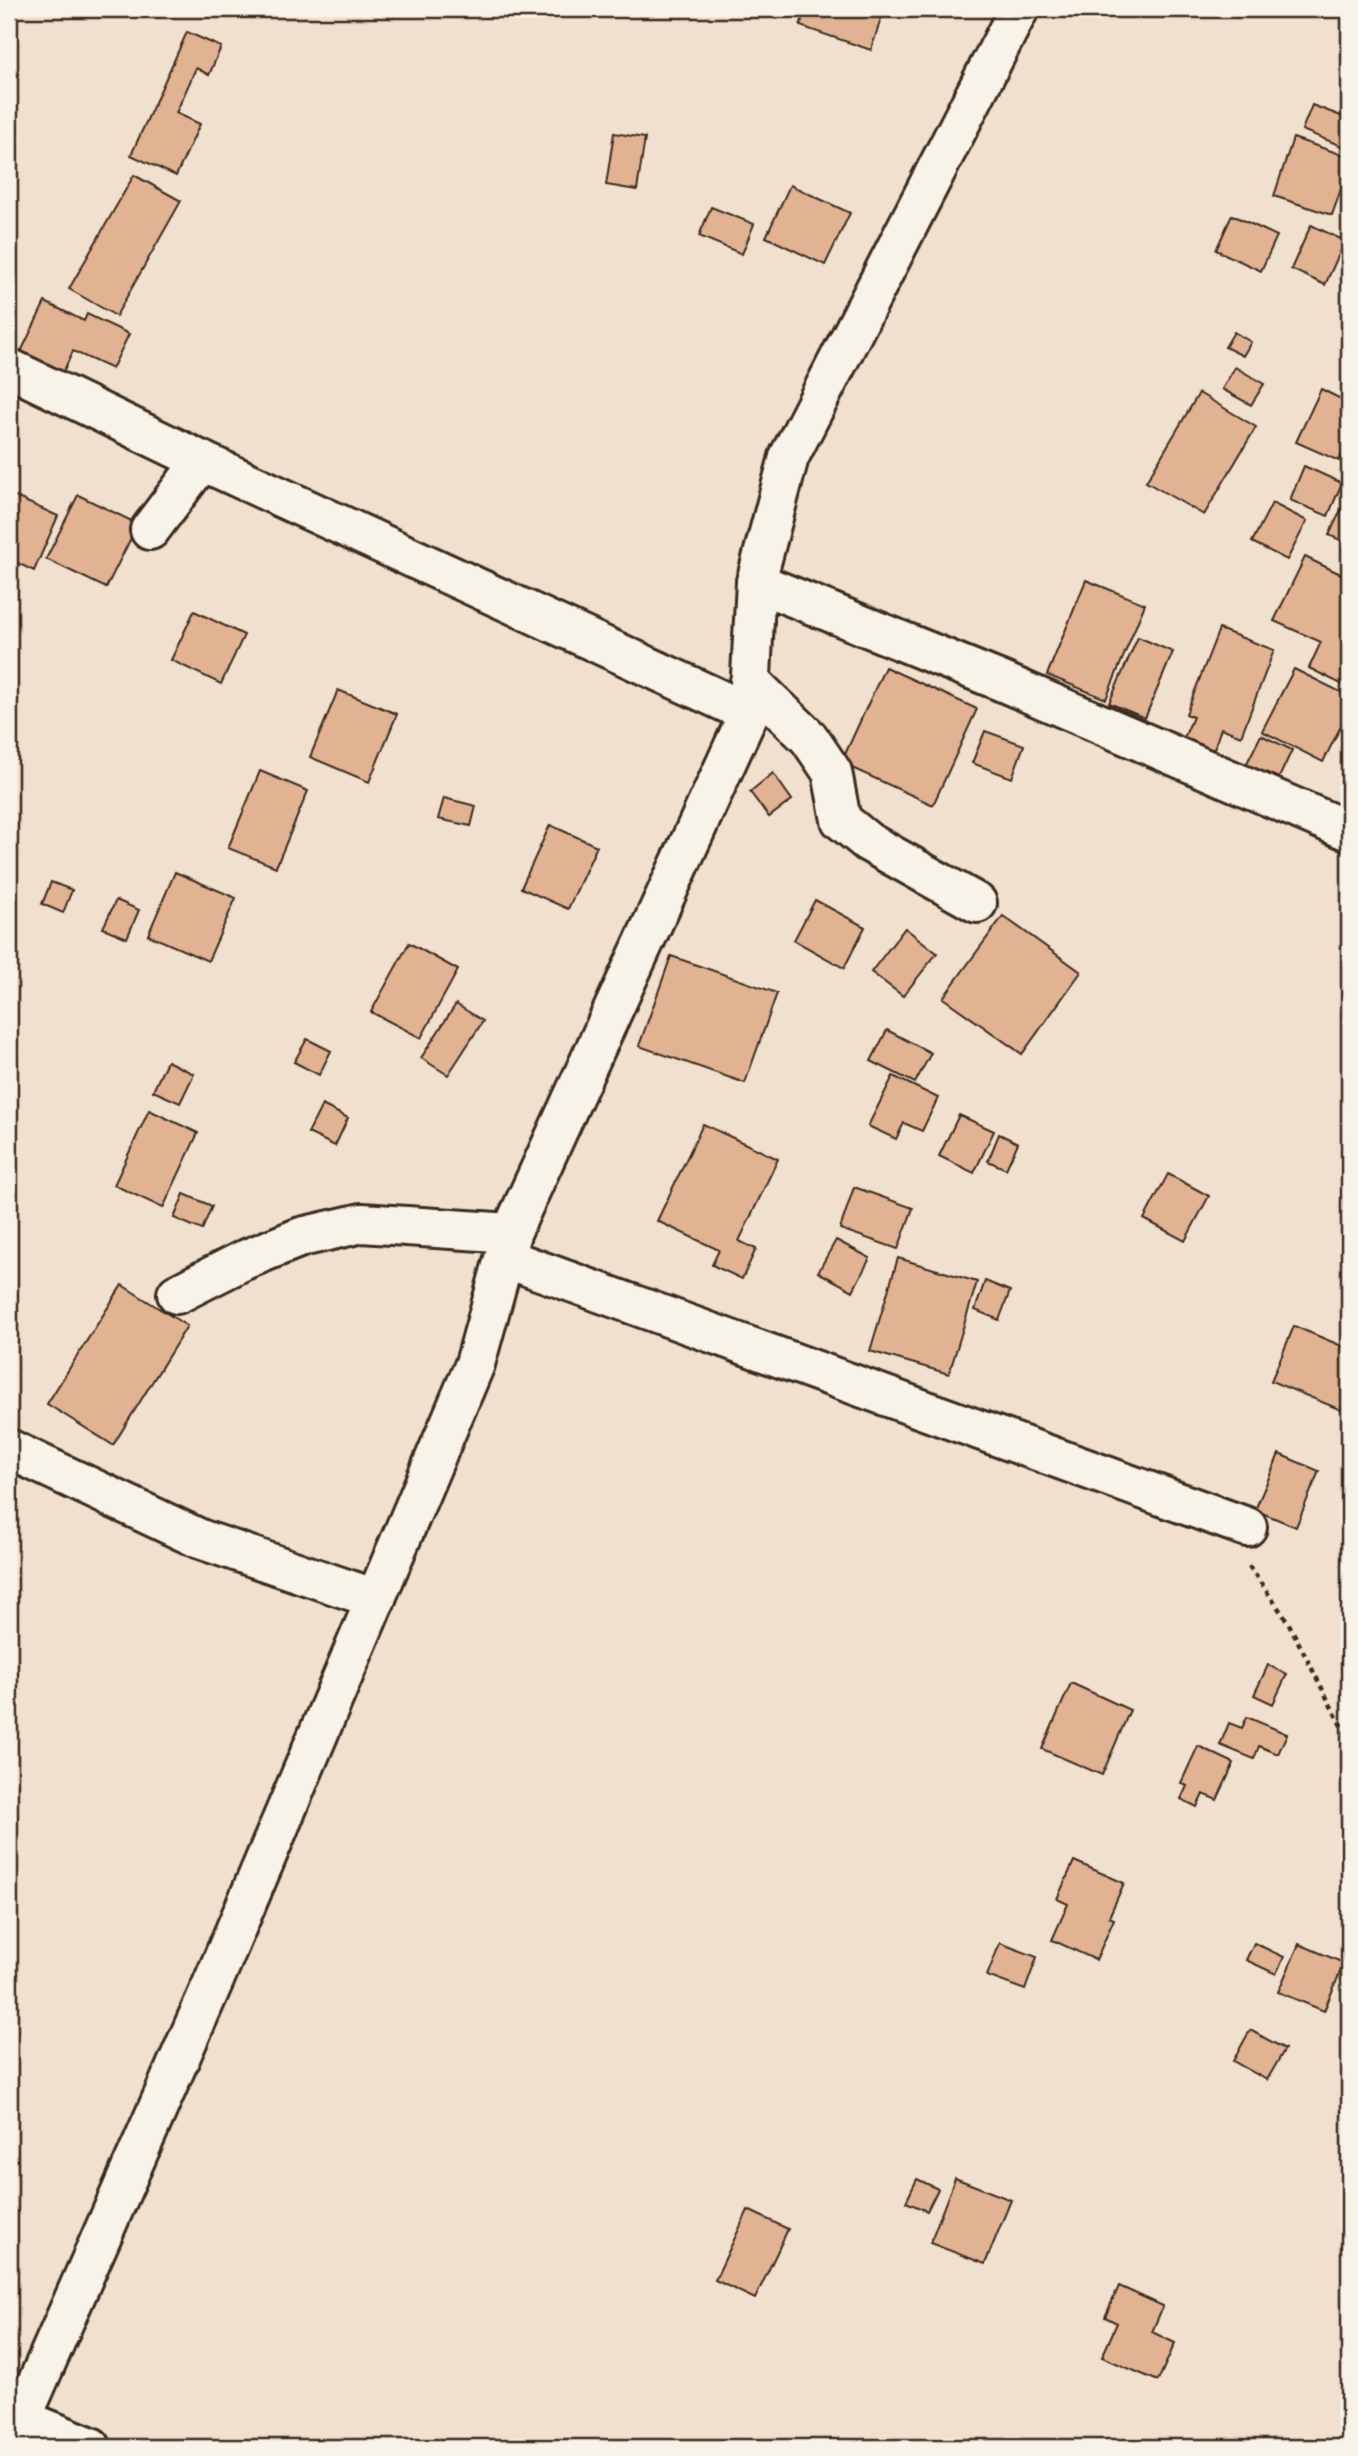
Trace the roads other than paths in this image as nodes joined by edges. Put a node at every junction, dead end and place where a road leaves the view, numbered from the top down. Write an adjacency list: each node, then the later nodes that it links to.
1 (1019, 9): 5 (street)
2 (9, 368): 3 (street)
3 (202, 461): 4 (street); 6 (street)
4 (150, 530)
5 (756, 582): 6 (street); 7 (street)
6 (749, 697): 8 (street); 9 (street)
7 (1349, 831)
8 (977, 903)
9 (508, 1246): 10 (street); 12 (street); 13 (street)
10 (177, 1294)
11 (9, 1449): 13 (street)
12 (1232, 1521)
13 (376, 1598): 14 (street)
14 (16, 2433): 15 (street)
15 (91, 2447)

